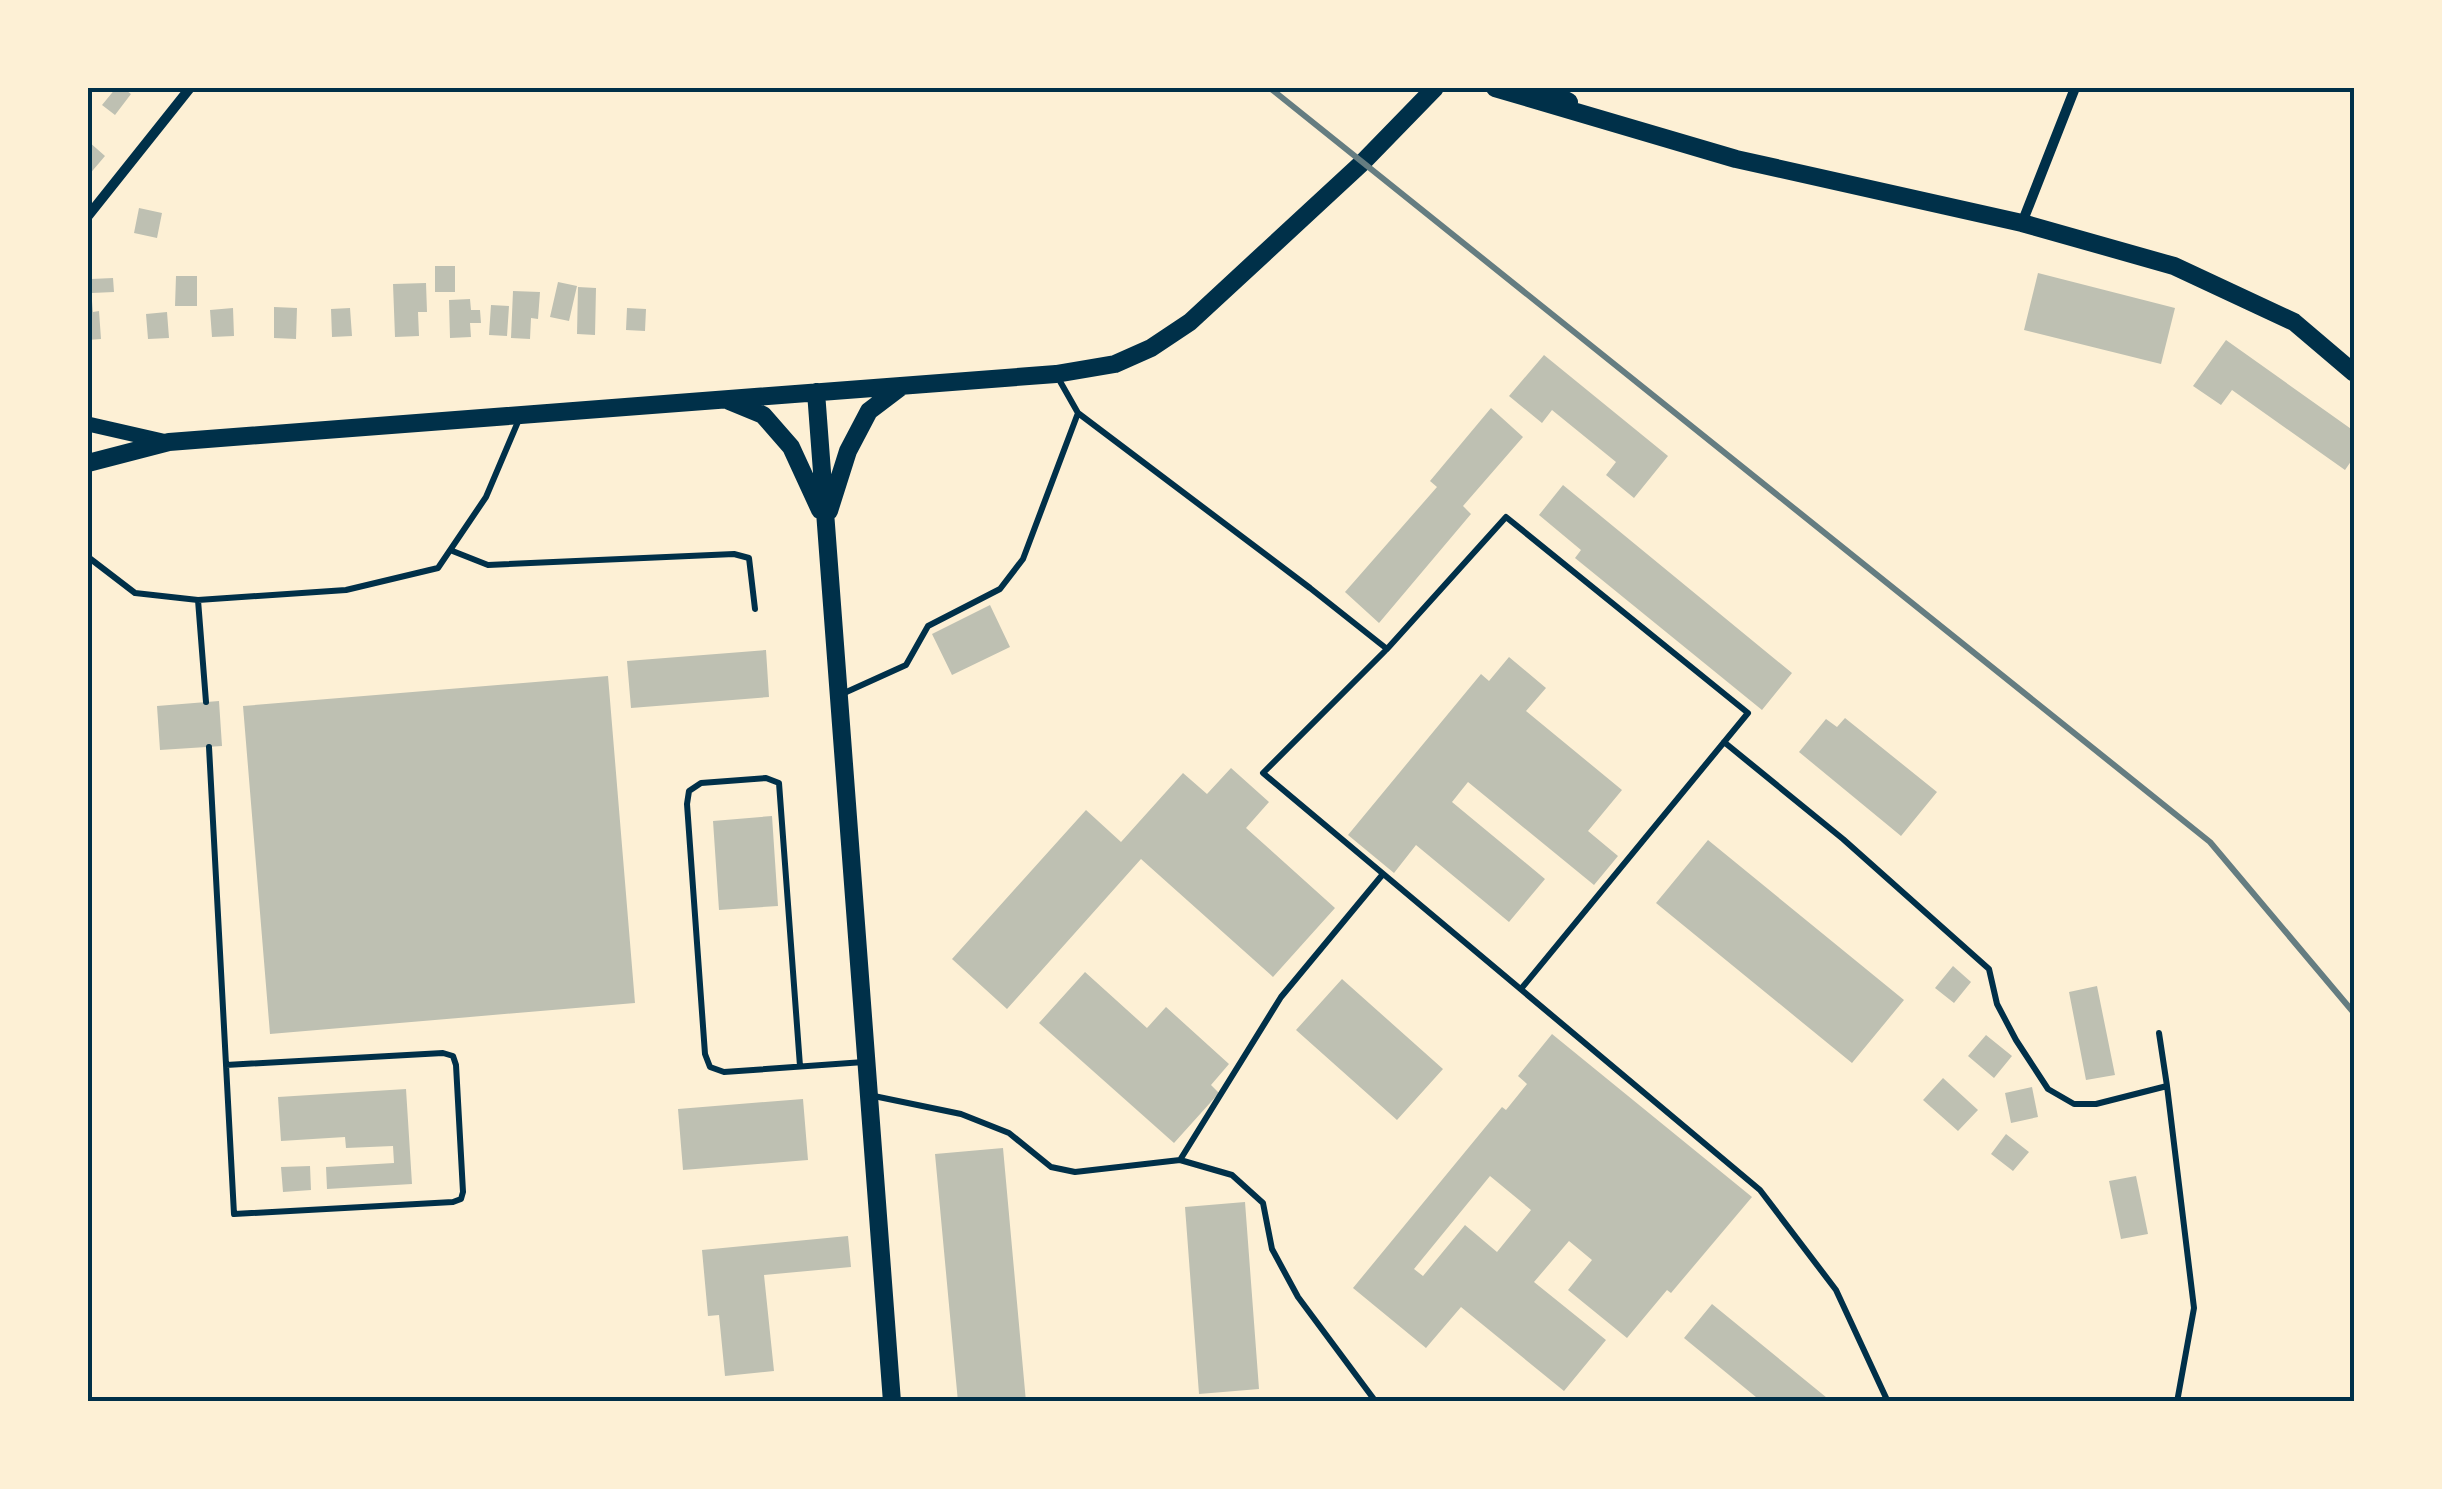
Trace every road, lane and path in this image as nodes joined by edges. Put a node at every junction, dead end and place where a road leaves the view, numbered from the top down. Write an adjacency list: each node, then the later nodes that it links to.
1 (190, 88): 7 (street)
2 (1435, 88): 10 (main road)
3 (1495, 88): 6 (main road)
4 (1544, 88): 6 (main road)
5 (2075, 88): 8 (street)
6 (1596, 117): 8 (main road)
7 (88, 216)
8 (2022, 224): 9 (main road)
9 (2354, 373)
10 (1056, 374): 11 (main road); 14 (lane)
11 (902, 386): 12 (main road); 19 (main road)
12 (816, 392): 13 (main road); 19 (main road)
13 (724, 399): 15 (main road); 19 (main road)
14 (1078, 413): 24 (lane); 25 (lane)
15 (520, 415): 17 (main road); 20 (lane)
16 (88, 424): 17 (street)
17 (169, 442): 18 (main road)
18 (88, 463)
19 (825, 520): 25 (main road)
20 (450, 550): 22 (lane); 23 (lane)
21 (88, 556): 22 (lane)
22 (198, 600): 26 (lane)
23 (755, 609)
24 (1387, 649): 27 (lane); 29 (lane)
25 (838, 697): 32 (main road)
26 (206, 702)
27 (1724, 742): 30 (lane); 35 (lane)
28 (209, 746): 33 (lane)
29 (1384, 874): 30 (lane); 37 (lane)
30 (1521, 989): 40 (lane)
31 (2159, 1034): 35 (lane)
32 (866, 1062): 34 (lane); 36 (main road)
33 (226, 1065): 33 (lane)
34 (800, 1066): 34 (lane)
35 (2167, 1086): 41 (lane)
36 (868, 1095): 37 (lane); 38 (main road)
37 (1180, 1160): 39 (lane)
38 (892, 1402)
39 (1376, 1402)
40 (1888, 1402)
41 (2177, 1402)

